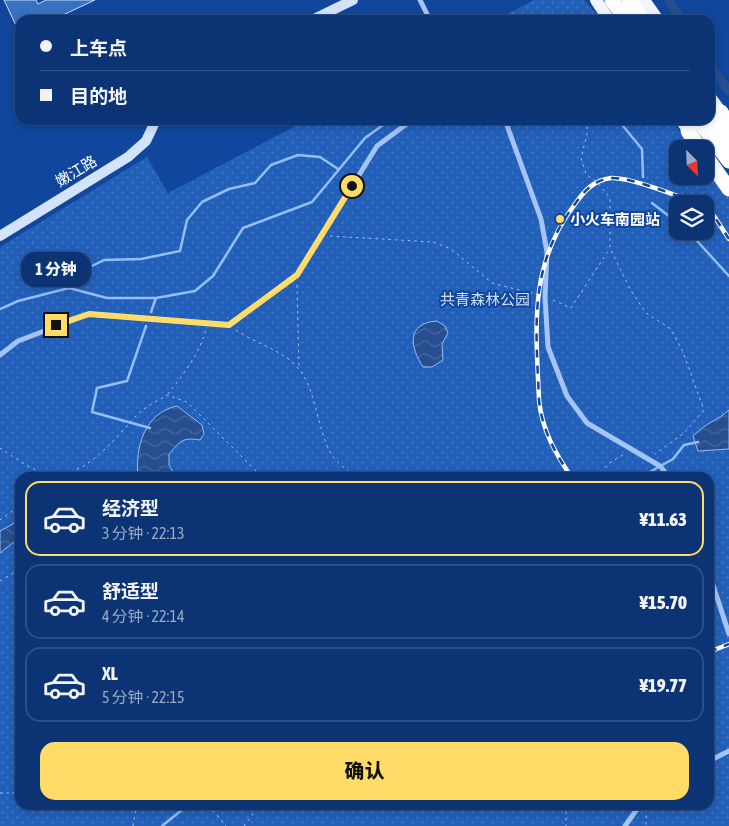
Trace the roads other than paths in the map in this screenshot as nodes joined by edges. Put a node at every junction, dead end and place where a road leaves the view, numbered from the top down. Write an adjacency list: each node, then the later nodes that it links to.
1 (353, 0): 7 (street)
2 (420, 0): 8 (street)
3 (596, 0): 9 (main road)
4 (612, 0): 10 (highway)
5 (629, 0): 11 (highway)
6 (644, 0): 12 (main road)
7 (322, 15)
8 (428, 15)
9 (606, 15)
10 (622, 15)
11 (640, 15)
12 (654, 15)
13 (715, 106): 14 (main road)
14 (722, 119): 21 (highway)
15 (154, 125): 27 (street, 嫩江路)
16 (405, 125): 28 (street)
17 (507, 125): 29 (street)
18 (690, 125): 20 (highway)
19 (690, 125): 22 (highway)
20 (698, 140)
21 (729, 142)
22 (729, 161)
23 (714, 162): 25 (main road)
24 (714, 168): 26 (highway)
25 (729, 179)
26 (729, 189)
27 (0, 236)
28 (0, 356)
29 (665, 472)
30 (714, 588): 31 (street)
31 (729, 634)
32 (729, 751): 33 (street)
33 (714, 758)
34 (636, 810): 35 (street)
35 (625, 826)

